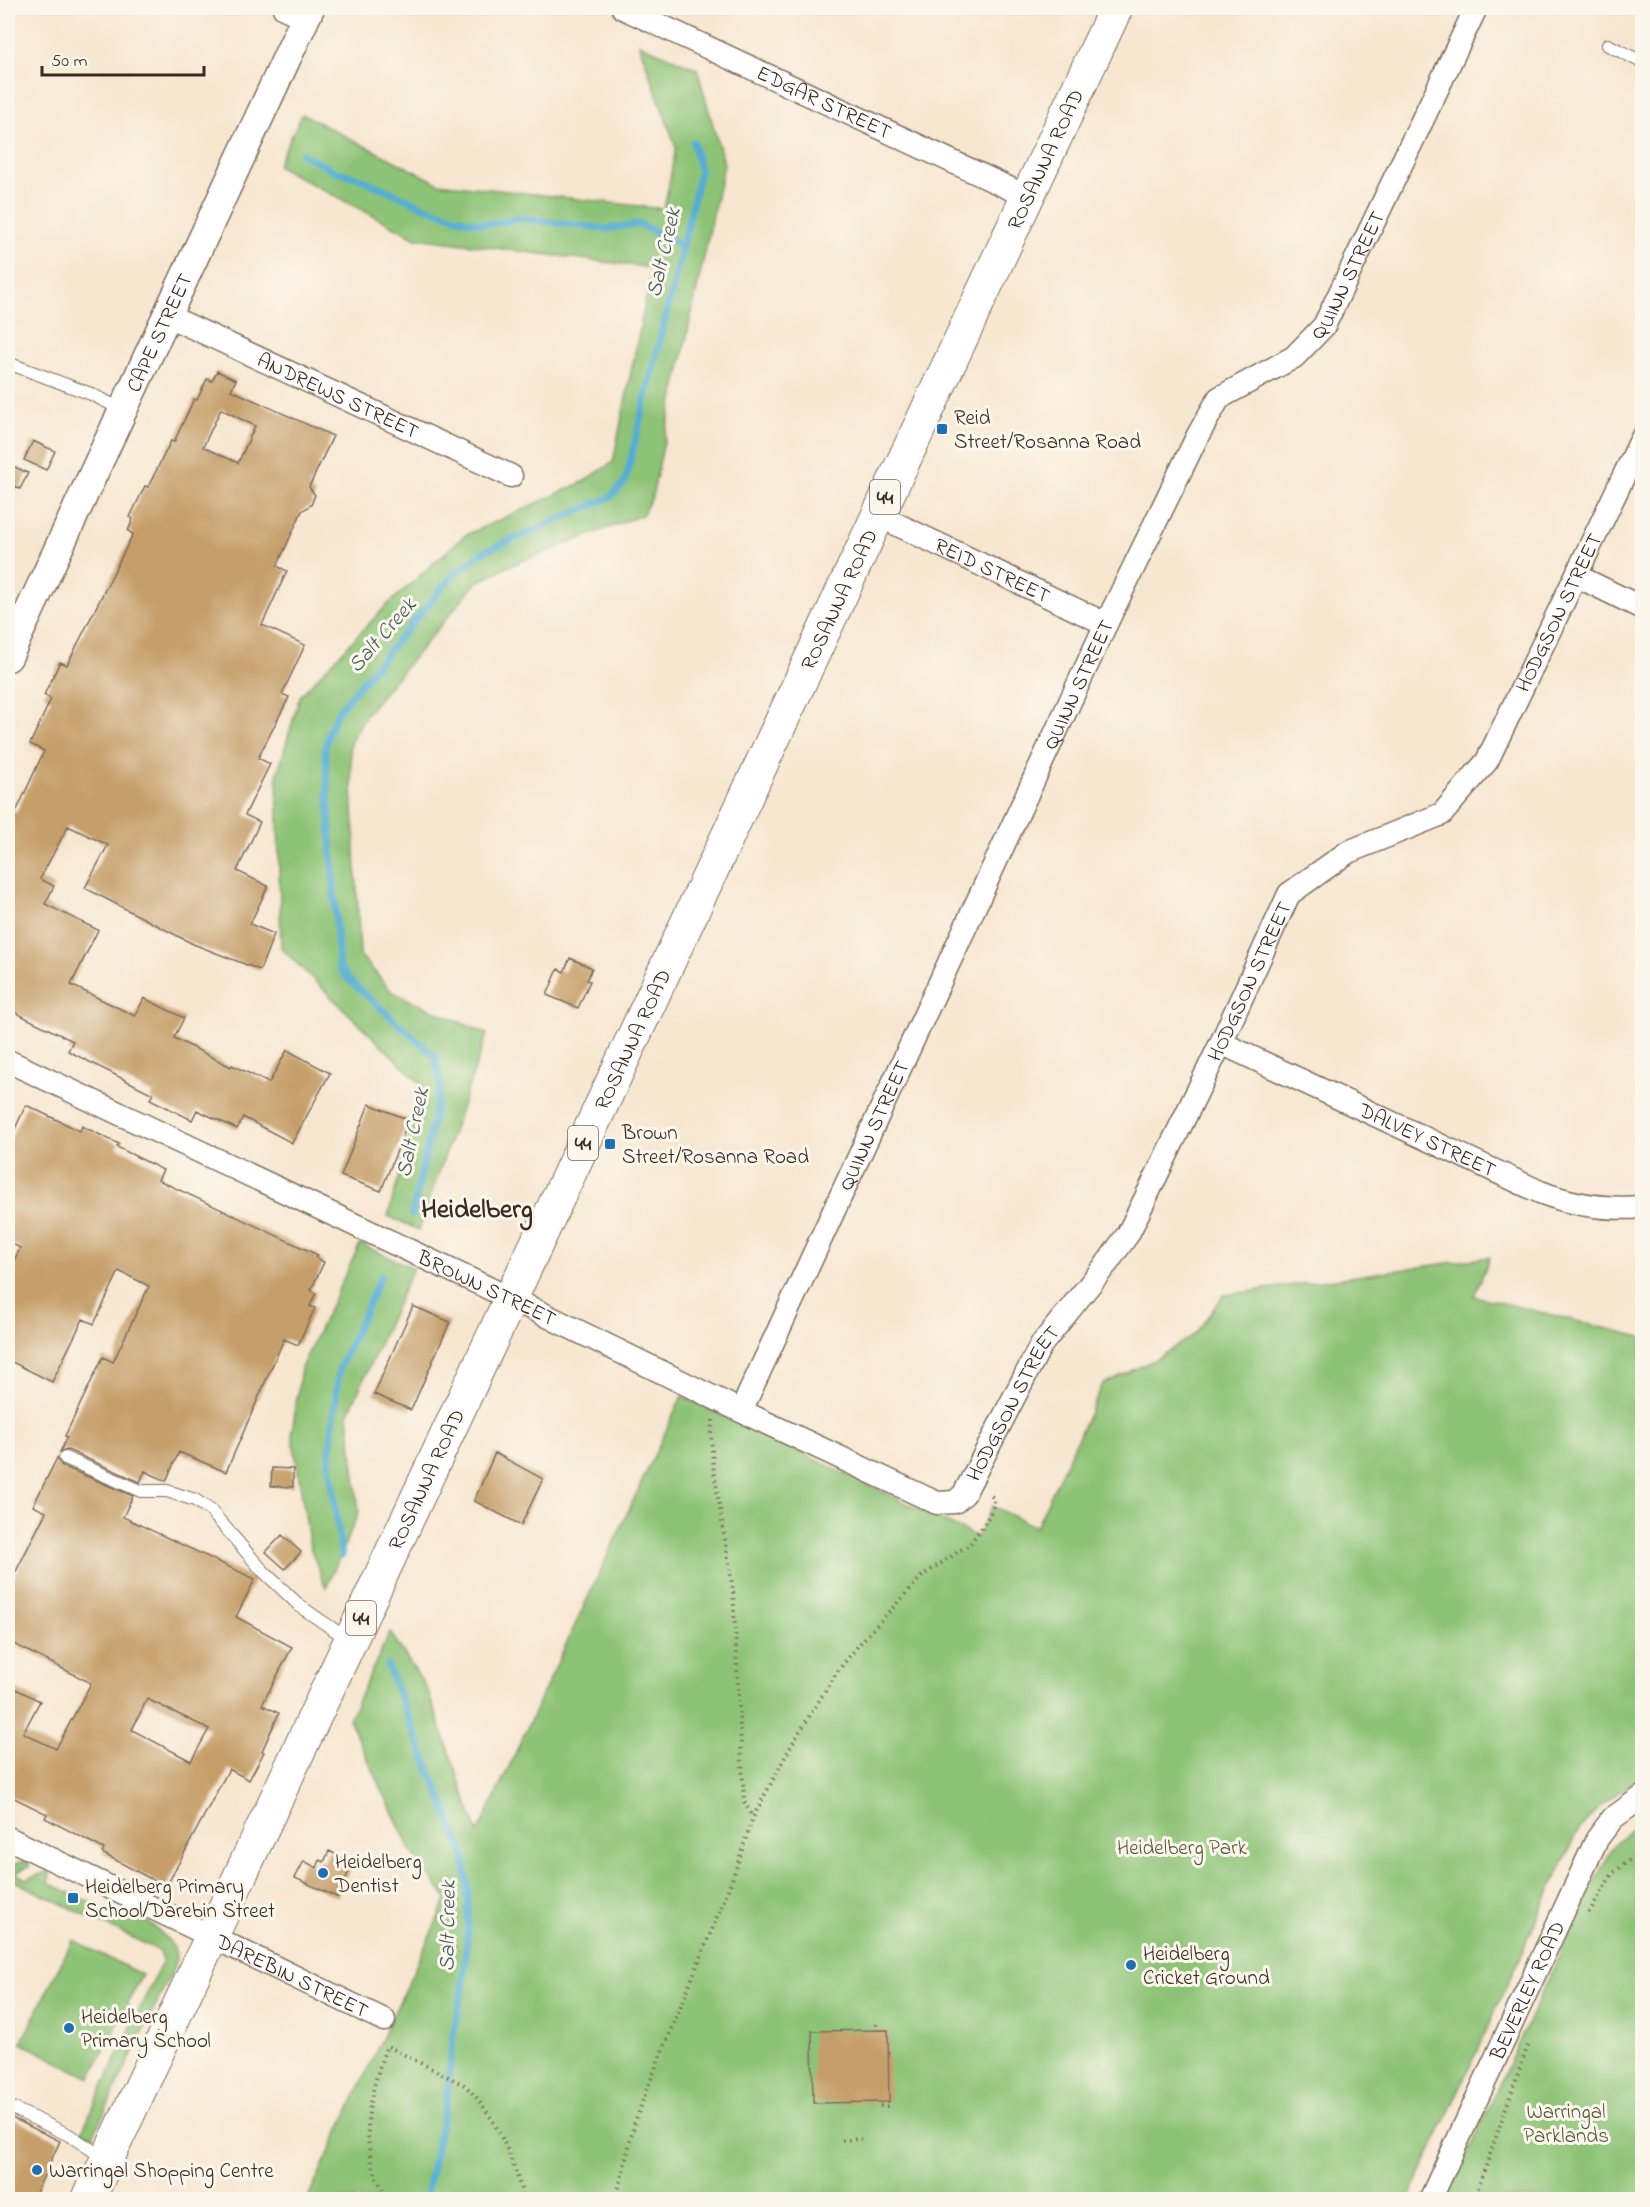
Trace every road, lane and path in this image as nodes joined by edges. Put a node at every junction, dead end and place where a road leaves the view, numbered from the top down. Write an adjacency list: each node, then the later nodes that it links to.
1 (623, 8): 7 (street, EDGAR STREET)
2 (1116, 8): 7 (highway, ROSANNA ROAD / 44)
3 (1476, 8): 16 (street, QUINN STREET)
4 (300, 11): 8 (street, CAPE STREET)
5 (1608, 45): 6 (lane)
6 (1642, 62)
7 (1026, 196): 13 (highway, ROSANNA ROAD / 44)
8 (166, 315): 10 (street, CAPE STREET); 12 (street, ANDREWS STREET)
9 (8, 363): 10 (lane)
10 (123, 410): 17 (street, CAPE STREET)
11 (1642, 438): 14 (street, HODGSON STREET)
12 (511, 476)
13 (877, 515): 16 (street, REID STREET); 21 (highway, ROSANNA ROAD / 44)
14 (1577, 576): 15 (street); 18 (street, HODGSON STREET)
15 (1642, 608)
16 (1106, 624): 23 (street, QUINN STREET)
17 (8, 657)
18 (1221, 1043): 20 (street, DALVEY STREET); 25 (street, HODGSON STREET)
19 (8, 1061): 21 (street, BROWN STREET)
20 (1642, 1207)
21 (511, 1299): 22 (street, BROWN STREET); 26 (highway, ROSANNA ROAD / 44)
22 (721, 1400): 23 (street, BROWN STREET); 28 (path)
23 (741, 1411): 25 (street, BROWN STREET)
24 (65, 1458): 26 (lane)
25 (967, 1489): 28 (path)
26 (350, 1640): 32 (highway, ROSANNA ROAD / 44)
27 (1642, 1797): 47 (street, BEVERLEY ROAD)
28 (753, 1817): 46 (path)
29 (8, 1838): 32 (street, DAREBIN STREET)
30 (1642, 1850): 31 (path)
31 (1584, 1922)
32 (212, 1938): 33 (street, DAREBIN STREET); 42 (highway, ROSANNA ROAD / 44)
33 (384, 2020)
34 (876, 2024): 35 (path)
35 (876, 2031)
36 (1529, 2043): 48 (path)
37 (8, 2106): 42 (lane)
38 (880, 2106): 39 (path)
39 (890, 2106)
40 (861, 2139): 41 (path)
41 (842, 2140)
42 (107, 2160): 43 (highway, ROSANNA ROAD / 44)
43 (88, 2199)
44 (389, 2199): 45 (path)
45 (524, 2199)
46 (616, 2199)
47 (1430, 2199)
48 (1474, 2199)

